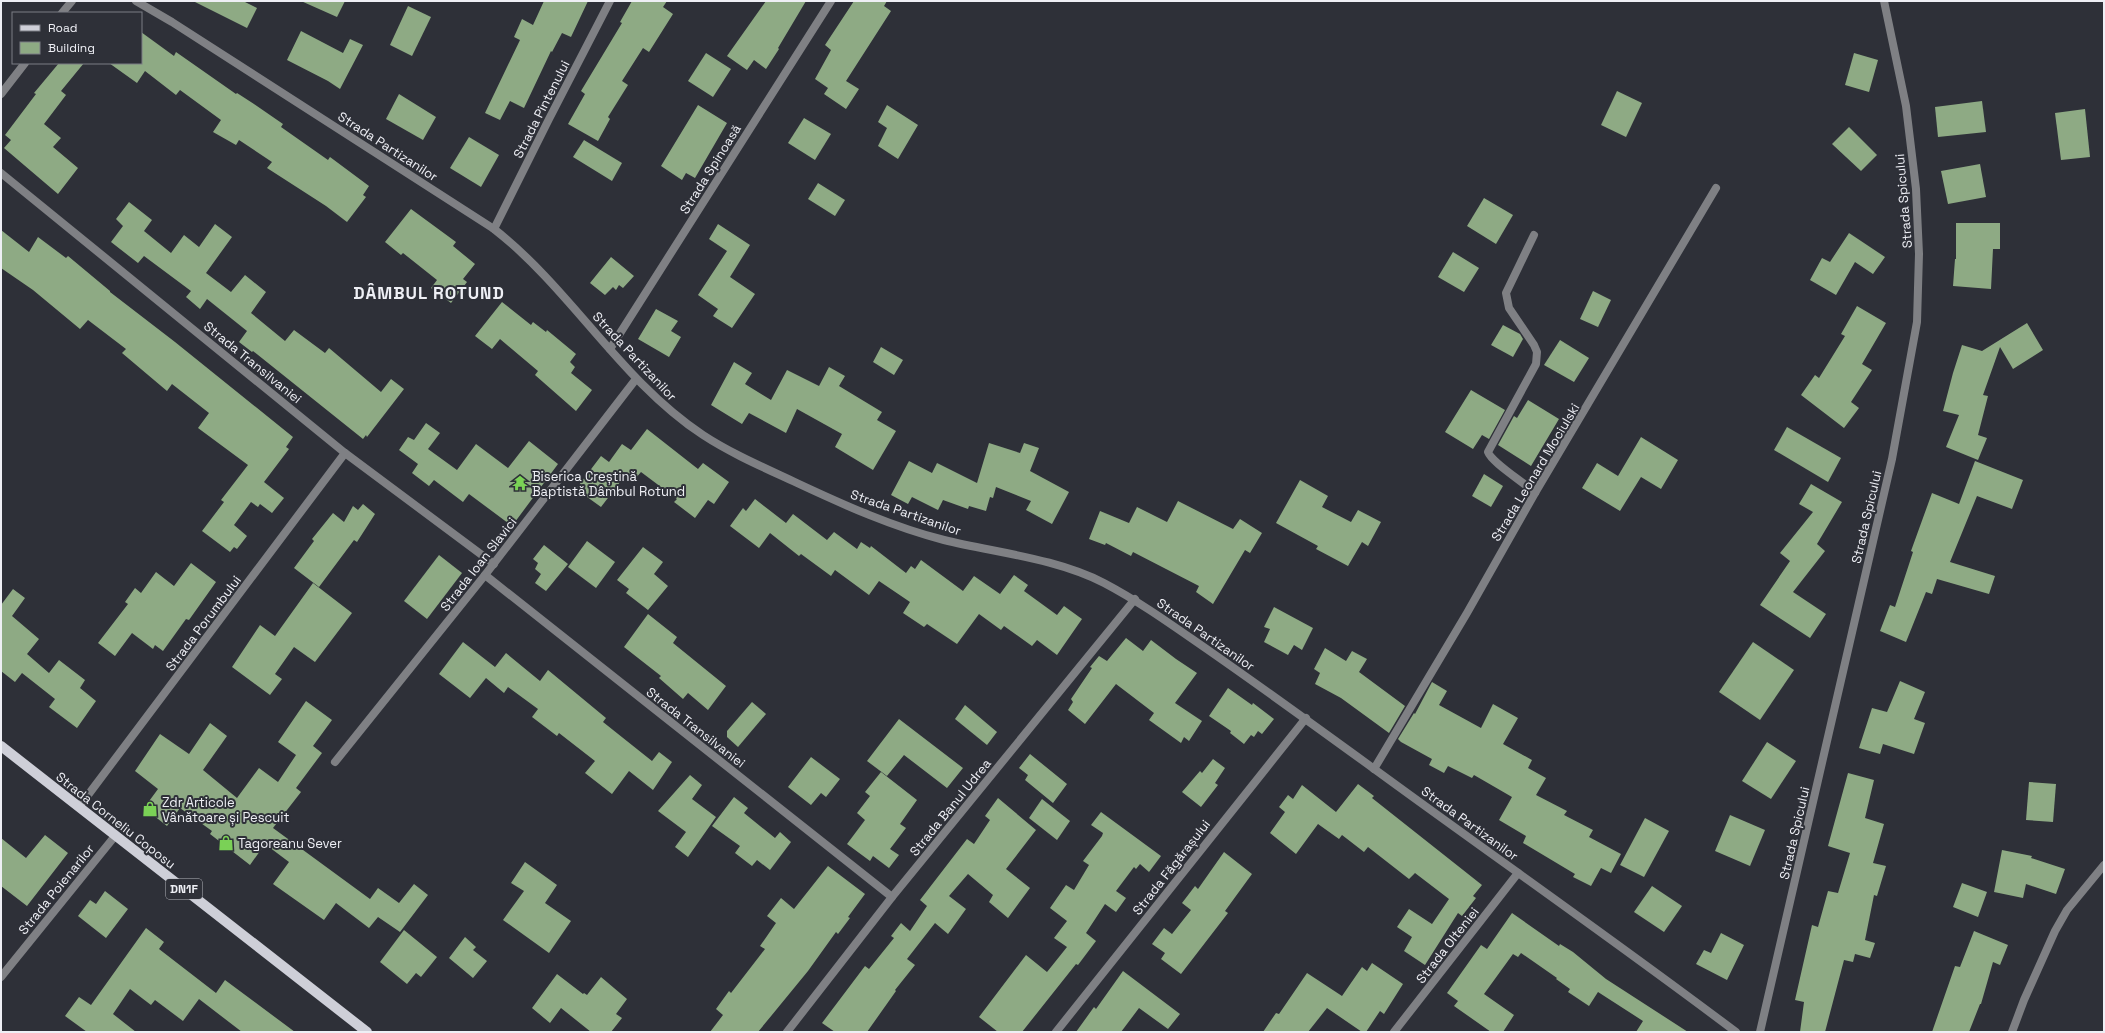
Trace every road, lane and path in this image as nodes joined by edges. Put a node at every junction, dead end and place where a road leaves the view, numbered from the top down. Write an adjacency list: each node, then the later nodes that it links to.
1 (72, 1): 6 (street)
2 (136, 1): 11 (street, Strada Partizanilor)
3 (610, 1): 11 (street, Strada Pintenului)
4 (831, 1): 13 (street, Strada Spinoasă)
5 (1884, 1): 35 (street, Strada Spicului)
6 (63, 12)
7 (24, 64): 8 (street)
8 (1, 94)
9 (1, 173): 15 (street, Strada Transilvaniei)
10 (1716, 188): 16 (street, Strada Leonard Mociulski)
11 (494, 229): 13 (street, Strada Partizanilor)
12 (1534, 235): 16 (street)
13 (610, 349): 14 (street, Strada Partizanilor)
14 (636, 379): 17 (street, Strada Ioan Slavici); 19 (street, Strada Partizanilor)
15 (345, 453): 17 (street, Strada Transilvaniei); 24 (street, Strada Porumbului)
16 (1535, 492): 23 (street, Strada Leonard Mociulski)
17 (494, 564): 18 (street, Strada Ioan Slavici)
18 (485, 575): 22 (street, Strada Ioan Slavici); 28 (street, Strada Transilvaniei)
19 (1135, 599): 20 (street, Strada Partizanilor); 28 (street, Strada Banul Udrea)
20 (1306, 718): 23 (street, Strada Partizanilor); 32 (street, Strada Făgărașului)
21 (1, 746): 24 (main road, Strada Corneliu Coposu / DN1F)
22 (335, 762)
23 (1374, 769): 27 (street, Strada Partizanilor)
24 (79, 807): 25 (main road, Strada Corneliu Coposu / DN1F)
25 (115, 836): 29 (street, Strada Poienarilor); 30 (main road, Strada Corneliu Coposu / DN1F)
26 (2104, 865): 36 (street)
27 (1518, 873): 33 (street, Strada Olteniei); 34 (street, Strada Partizanilor)
28 (892, 897): 31 (street, Strada Banul Udrea)
29 (1, 977)
30 (367, 1032)
31 (787, 1032)
32 (1056, 1032)
33 (1394, 1032)
34 (1736, 1032)
35 (1760, 1032)
36 (2012, 1032)

